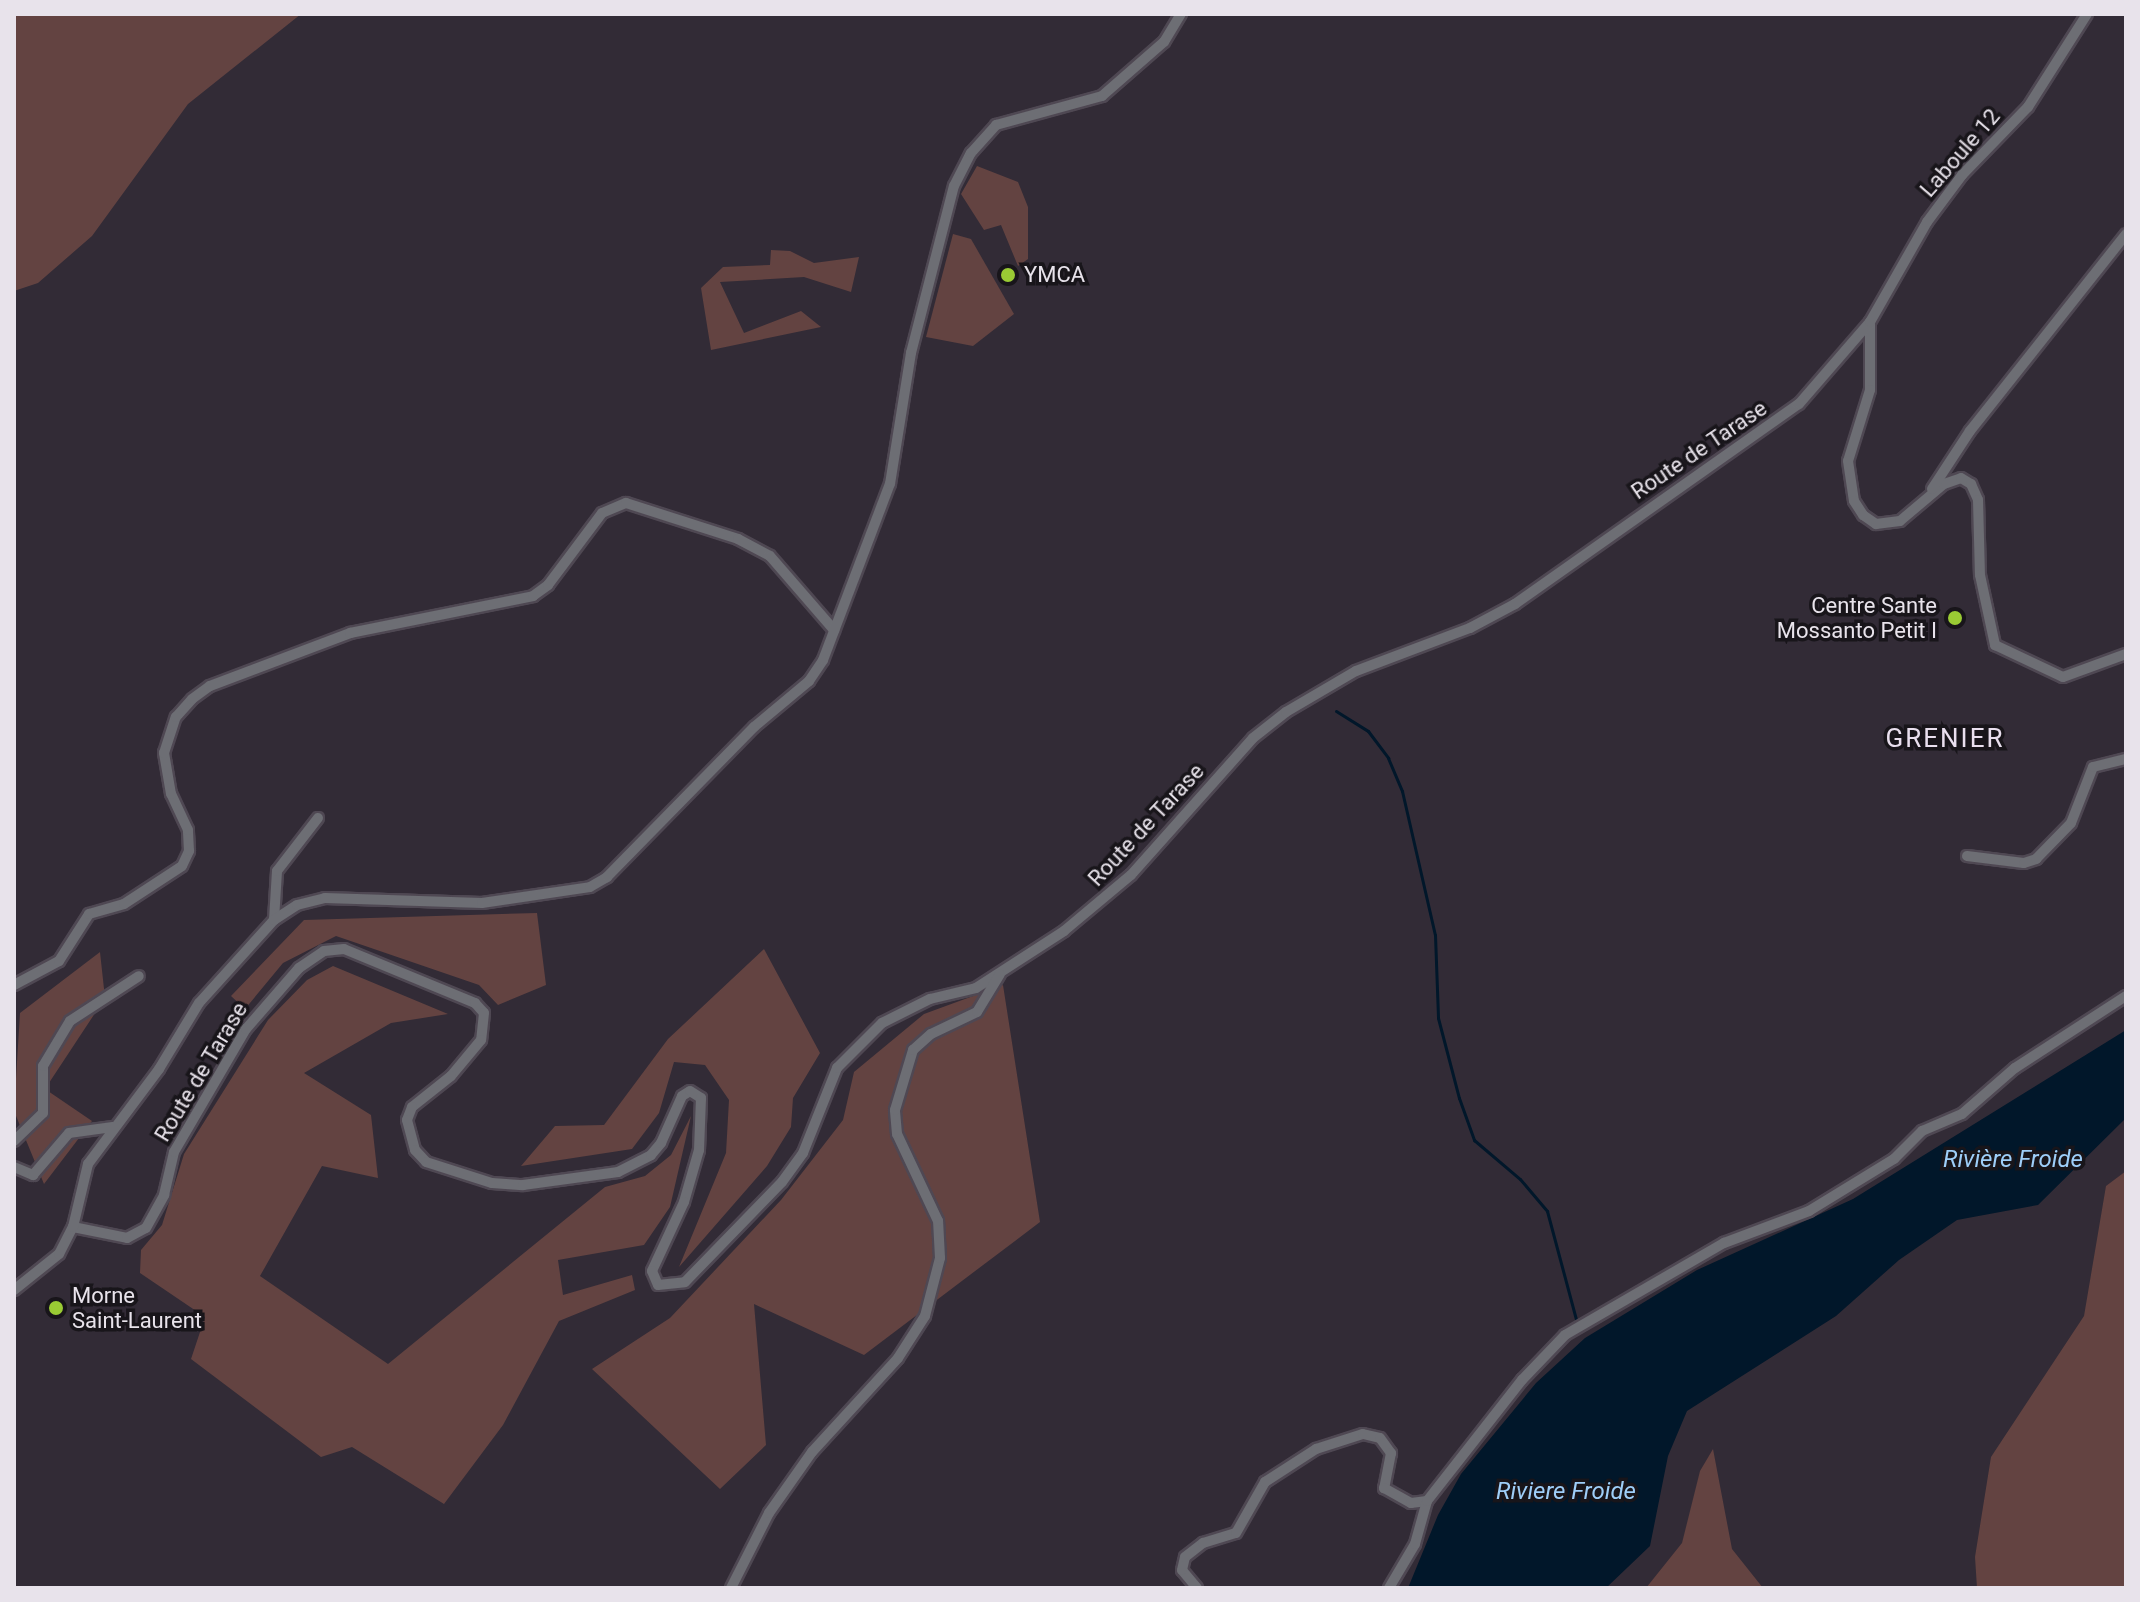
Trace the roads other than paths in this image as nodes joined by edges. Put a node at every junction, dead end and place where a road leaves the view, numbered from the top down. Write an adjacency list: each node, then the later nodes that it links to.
1 (1181, 14): 6 (street)
2 (2087, 14): 4 (street, Laboule 12)
3 (2126, 234): 5 (street)
4 (1870, 322): 5 (street); 12 (street, Route de Tarase)
5 (1927, 498): 7 (street)
6 (834, 630): 11 (street); 14 (street)
7 (2126, 654)
8 (2126, 759): 10 (street)
9 (318, 818): 11 (street)
10 (1967, 856)
11 (274, 920): 16 (street)
12 (1001, 973): 19 (street, Route de Tarase); 22 (street)
13 (139, 976): 17 (street)
14 (14, 985)
15 (2126, 996): 21 (street)
16 (113, 1127): 18 (street); 19 (street)
17 (14, 1141)
18 (14, 1167)
19 (73, 1227): 20 (street)
20 (14, 1290)
21 (1427, 1501): 23 (street); 24 (street)
22 (731, 1588)
23 (1197, 1588)
24 (1389, 1588)

